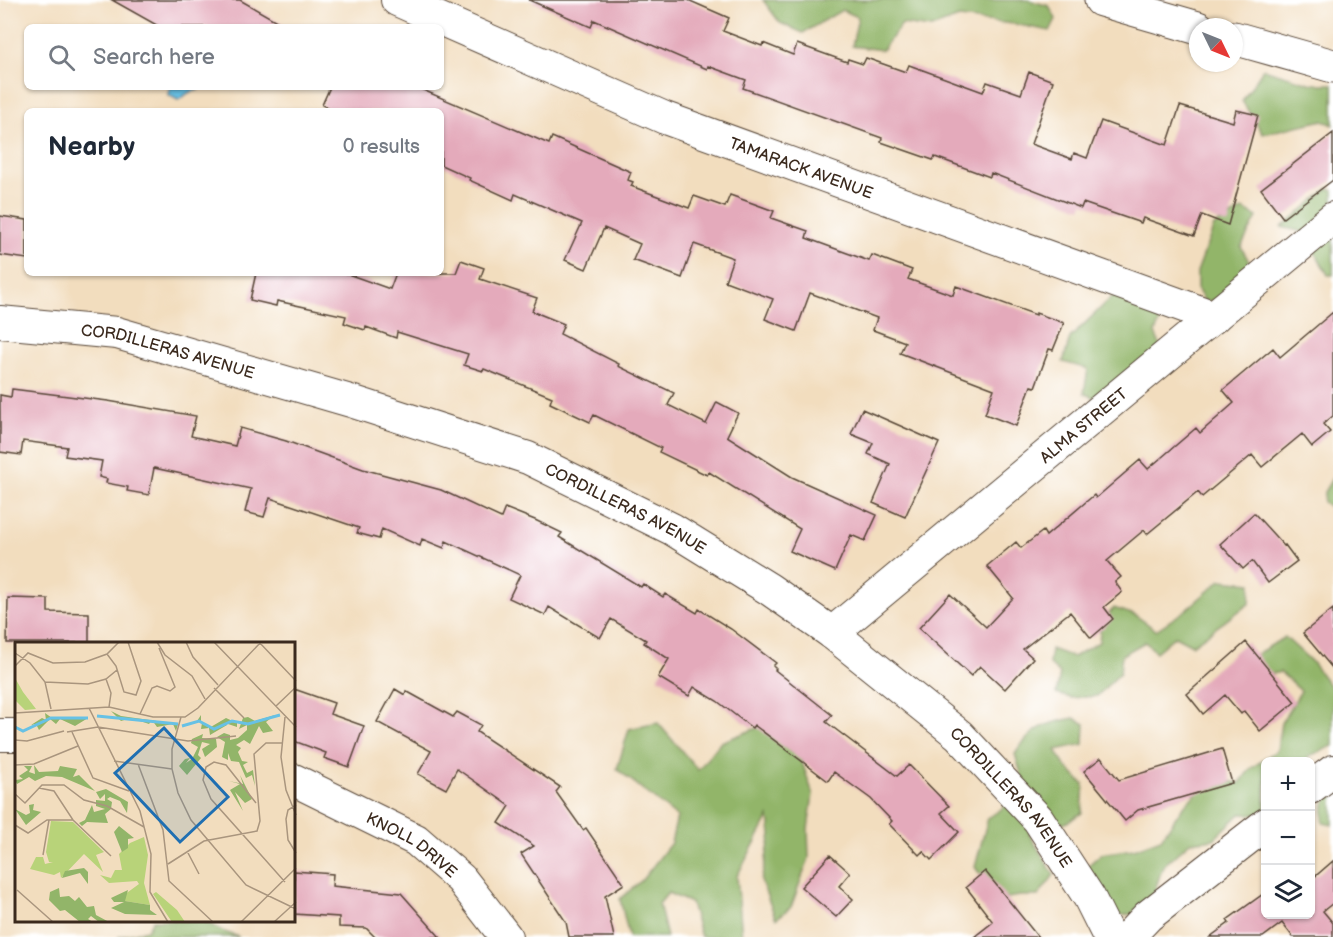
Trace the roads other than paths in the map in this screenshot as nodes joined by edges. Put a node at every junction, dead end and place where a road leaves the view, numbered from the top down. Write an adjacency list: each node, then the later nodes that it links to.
1 (397, 0): 7 (street, TAMARACK AVENUE)
2 (1101, 0): 3 (main road)
3 (1189, 25)
4 (1243, 41): 5 (main road)
5 (1333, 66)
6 (1333, 218): 7 (street, ALMA STREET)
7 (1214, 317): 9 (street, ALMA STREET)
8 (0, 322): 9 (street, CORDILLERAS AVENUE)
9 (832, 633): 15 (street, CORDILLERAS AVENUE)
10 (1333, 771): 12 (street)
11 (296, 781): 14 (street, KNOLL DRIVE)
12 (1315, 785)
13 (1261, 828): 16 (street)
14 (506, 937)
15 (1109, 937)
16 (1128, 937)

